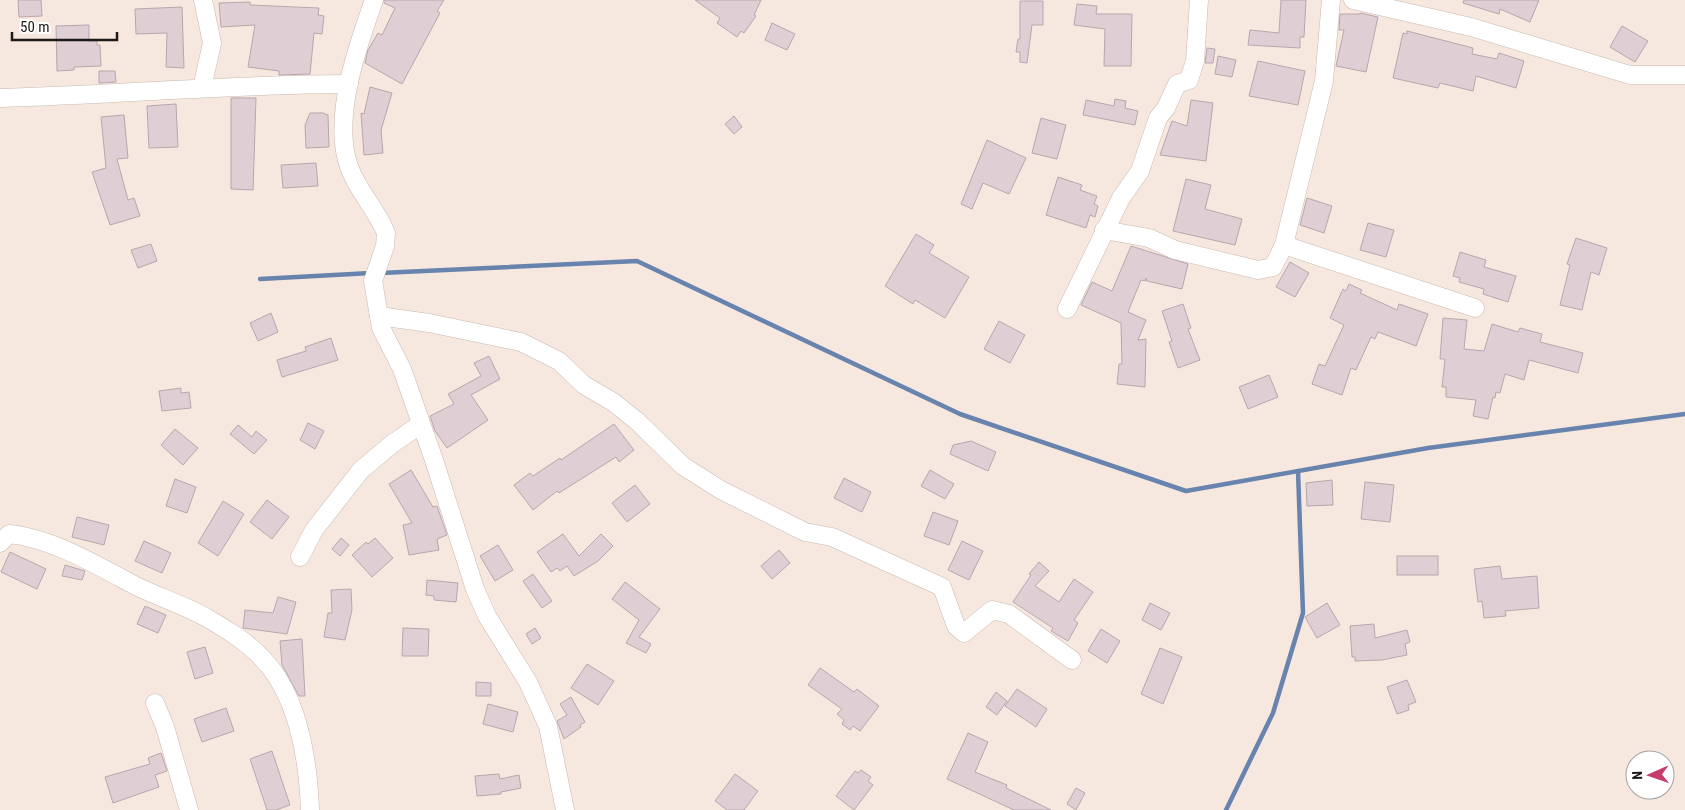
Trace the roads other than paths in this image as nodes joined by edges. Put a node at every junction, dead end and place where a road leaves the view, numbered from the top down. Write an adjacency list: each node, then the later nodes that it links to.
1 (203, 0): 8 (street)
2 (374, 0): 7 (street)
3 (1199, 0): 10 (street)
4 (1330, 0): 11 (street)
5 (1353, 0): 6 (street)
6 (1685, 75)
7 (349, 84): 8 (street); 14 (street)
8 (202, 88): 9 (street)
9 (0, 98)
10 (1104, 230): 11 (street); 13 (street)
11 (1284, 245): 12 (street)
12 (1475, 308)
13 (1067, 309)
14 (379, 316): 15 (street); 18 (street)
15 (421, 424): 17 (street); 22 (street)
16 (0, 544): 21 (street)
17 (300, 557)
18 (1072, 660)
19 (155, 704): 20 (street)
20 (189, 810)
21 (310, 810)
22 (565, 810)

